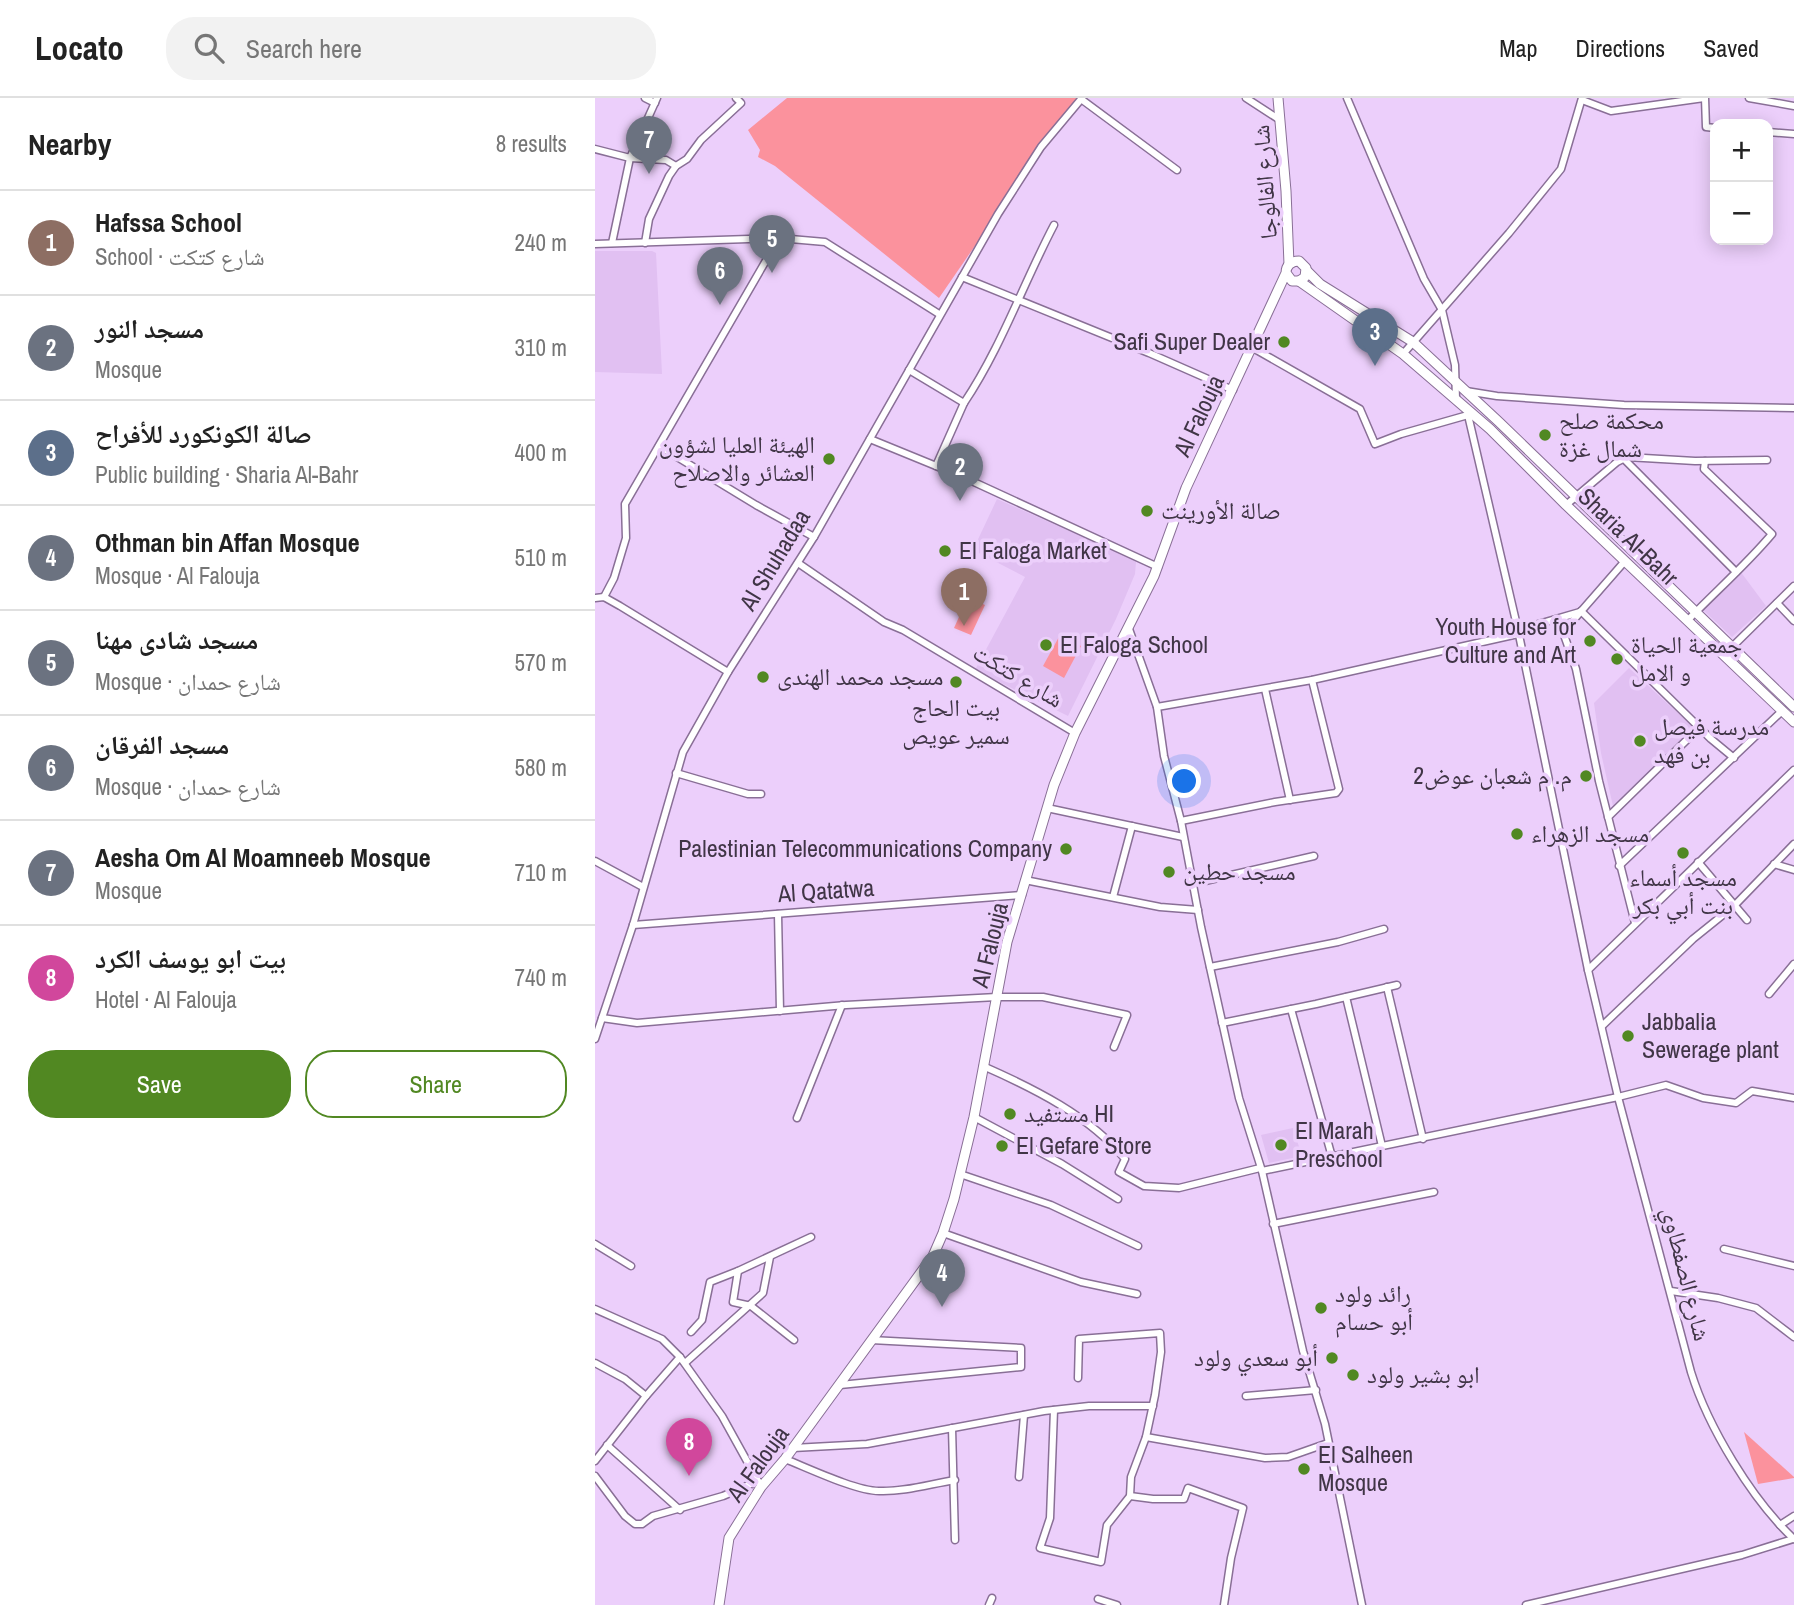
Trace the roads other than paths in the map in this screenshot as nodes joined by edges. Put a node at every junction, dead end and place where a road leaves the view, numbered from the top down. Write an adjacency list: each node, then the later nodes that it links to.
1 (645, 98): 10 (street)
2 (747, 98): 11 (street)
3 (1246, 98): 13 (street)
4 (1278, 98): 13 (main road, شارع الفالوجا)
5 (1347, 98): 31 (street)
6 (1704, 98): 9 (street); 14 (street)
7 (1749, 98): 12 (street)
8 (1081, 99): 20 (street); 28 (street, Al Shuhadaa)
9 (1582, 99): 31 (street)
10 (656, 100): 18 (street)
11 (739, 101): 19 (street)
12 (1794, 106)
13 (1280, 120): 26 (main road, شارع الفالوجا)
14 (1710, 127)
15 (1773, 132): 16 (street)
16 (1794, 134)
17 (595, 149): 18 (street)
18 (630, 158): 19 (street); 23 (street)
19 (676, 166): 24 (street)
20 (1177, 170)
21 (1054, 225): 30 (street)
22 (779, 238): 24 (street); 32 (street); 46 (street)
23 (613, 243): 24 (street); 25 (street)
24 (645, 243)
25 (595, 244)
26 (1288, 269): 27 (main road); 29 (main road); 34 (main road, Al Falouja)
27 (1307, 271): 29 (main road); 33 (main road, Sharia Al-Bahr)
28 (961, 277): 30 (street); 32 (street, Al Shuhadaa)
29 (1299, 281): 35 (main road, Sharia Al-Bahr)
30 (1017, 300): 38 (street); 42 (street)
31 (1442, 310): 33 (street); 37 (street)
32 (939, 314): 36 (street, Al Shuhadaa)
33 (1413, 342): 35 (street); 37 (main road, Sharia Al-Bahr)
34 (1253, 348): 38 (main road, Al Falouja); 44 (street)
35 (1403, 354): 40 (main road, Sharia Al-Bahr)
36 (909, 370): 42 (street); 45 (street, Al Shuhadaa)
37 (1457, 383): 39 (main road, Sharia Al-Bahr); 40 (street)
38 (1233, 390): 56 (main road, Al Falouja)
39 (1466, 391): 43 (street); 51 (main road, Sharia Al-Bahr)
40 (1457, 399): 44 (main road, Sharia Al-Bahr)
41 (1794, 399): 43 (street)
42 (964, 403): 50 (street)
43 (1792, 408)
44 (1470, 414): 52 (main road, Sharia Al-Bahr); 67 (street, شارع الصفطاوي)
45 (870, 439): 50 (street); 53 (street, Al Shuhadaa)
46 (659, 446): 53 (street); 59 (street)
47 (1624, 458): 49 (street); 51 (street); 57 (street)
48 (1767, 460): 49 (street)
49 (1705, 461): 57 (street)
50 (936, 466): 56 (street)
51 (1576, 497): 52 (street); 63 (main road, Sharia Al-Bahr)
52 (1566, 505): 54 (main road, Sharia Al-Bahr)
53 (814, 537): 55 (street, Al Shuhadaa)
54 (1625, 561): 62 (street); 64 (main road, Sharia Al-Bahr)
55 (798, 563): 70 (street, Al Shuhadaa); 78 (street, شارع كتكت)
56 (1158, 567): 66 (main road, Al Falouja)
57 (1736, 572): 63 (street)
58 (1794, 586): 61 (street)
59 (604, 597): 60 (street); 70 (street)
60 (595, 598)
61 (1777, 603): 65 (street); 68 (street)
62 (1581, 611): 67 (street); 77 (street); 85 (street)
63 (1696, 612): 64 (street); 68 (main road, Sharia Al-Bahr)
64 (1688, 621): 69 (main road, Sharia Al-Bahr)
65 (1794, 621)
66 (1129, 629): 73 (street); 78 (main road, Al Falouja)
67 (1518, 632): 71 (street); 110 (street, شارع الصفطاوي)
68 (1732, 648): 69 (street); 74 (main road, Sharia Al-Bahr)
69 (1724, 655): 75 (main road, Sharia Al-Bahr)
70 (728, 672): 81 (street, Al Shuhadaa)
71 (1312, 680): 73 (street); 83 (street)
72 (1265, 689): 83 (street)
73 (1157, 707): 86 (street)
74 (1794, 707)
75 (1783, 710): 76 (main road, Sharia Al-Bahr); 79 (street)
76 (1794, 722)
77 (1700, 727): 79 (street); 85 (street)
78 (1075, 733): 84 (main road, Al Falouja)
79 (1734, 758): 94 (street)
80 (1794, 769): 92 (street)
81 (676, 773): 82 (street); 98 (street, Al Shuhadaa)
82 (761, 794)
83 (1290, 800): 86 (street)
84 (1047, 808): 87 (street); 96 (main road, Al Falouja)
85 (1608, 817): 94 (street)
86 (1181, 821): 88 (street)
87 (1132, 826): 88 (street); 100 (street)
88 (1183, 836): 97 (street)
89 (1794, 844): 93 (street)
90 (1314, 856): 97 (street)
91 (595, 861): 98 (street)
92 (1698, 862): 101 (street); 105 (street)
93 (1774, 864): 95 (street); 101 (street)
94 (1619, 866): 105 (street)
95 (1794, 870)
96 (1025, 880): 99 (main road, Al Falouja); 100 (street)
97 (1192, 884): 102 (street)
98 (643, 887): 106 (street, Al Shuhadaa)
99 (1022, 895): 103 (street, Al Qatatwa); 114 (main road, Al Falouja)
100 (1113, 897): 102 (street)
101 (1734, 906): 104 (street); 121 (street)
102 (1198, 911): 109 (street)
103 (778, 914): 106 (street, Al Qatatwa); 118 (street)
104 (1747, 920)
105 (1635, 923): 110 (street)
106 (633, 925): 119 (street, Al Shuhadaa)
107 (1384, 929): 109 (street)
108 (1794, 964): 113 (street)
109 (1210, 967): 120 (street)
110 (1588, 970): 121 (street, شارع الصفطاوي)
111 (1397, 985): 112 (street)
112 (1387, 987): 115 (street); 129 (street)
113 (1769, 994)
114 (997, 996): 116 (street); 123 (street); 124 (main road, Al Falouja)
115 (1346, 997): 117 (street); 130 (street)
116 (842, 1005): 118 (street); 128 (street)
117 (1291, 1009): 120 (street); 131 (street)
118 (780, 1011): 119 (street)
119 (602, 1018): 122 (street, Al Shuhadaa)
120 (1223, 1023): 132 (street)
121 (1602, 1026): 125 (street, شارع الصفطاوي)
122 (595, 1039)
123 (1114, 1047)
124 (983, 1066): 127 (main road, Al Falouja); 132 (street)
125 (1618, 1097): 126 (street); 129 (street); 146 (street, شارع الصفطاوي)
126 (1794, 1098)
127 (974, 1117): 133 (main road, Al Falouja); 135 (street)
128 (797, 1118)
129 (1423, 1139): 130 (street)
130 (1382, 1146): 131 (street)
131 (1332, 1157): 132 (street)
132 (1261, 1169): 136 (street)
133 (960, 1174): 137 (main road, Al Falouja); 140 (street)
134 (1434, 1192): 136 (street)
135 (1118, 1199)
136 (1273, 1224): 158 (street)
137 (943, 1233): 147 (street); 153 (main road, Al Falouja)
138 (811, 1237): 142 (street)
139 (595, 1244): 143 (street)
140 (1138, 1246)
141 (1724, 1249): 144 (street)
142 (771, 1257): 145 (street); 148 (street)
143 (631, 1266)
144 (1794, 1266)
145 (738, 1271): 148 (street); 150 (street)
146 (1671, 1291): 151 (street); 178 (street, شارع الصفطاوي)
147 (1137, 1294)
148 (751, 1306): 152 (street); 154 (street)
149 (595, 1309): 154 (street)
150 (691, 1332)
151 (1794, 1337)
152 (794, 1340)
153 (871, 1340): 157 (main road, Al Falouja); 157 (street)
154 (683, 1360): 159 (street); 174 (street)
155 (595, 1363): 159 (street)
156 (1079, 1378): 161 (street)
157 (840, 1385): 168 (main road, Al Falouja)
158 (1317, 1390): 160 (street); 166 (street)
159 (646, 1396): 167 (street)
160 (1246, 1396)
161 (1153, 1406): 162 (street); 165 (street)
162 (1054, 1410): 163 (street); 175 (street)
163 (1024, 1415): 164 (street); 172 (street)
164 (952, 1428): 168 (street); 173 (street)
165 (1146, 1437): 166 (street); 175 (street)
166 (1328, 1443): 185 (street)
167 (607, 1445): 170 (street); 176 (street)
168 (793, 1448): 169 (main road, Al Falouja)
169 (785, 1459): 173 (street); 174 (main road, Al Falouja)
170 (595, 1461)
171 (595, 1476): 176 (street)
172 (1020, 1477)
173 (955, 1480): 180 (street)
174 (760, 1484): 176 (street); 182 (main road, Al Falouja)
175 (1130, 1496): 184 (street)
176 (680, 1510)
177 (1794, 1516): 178 (street)
178 (1780, 1525): 179 (street, شارع الصفطاوي)
179 (1793, 1539): 186 (street)
180 (955, 1540)
181 (1098, 1599): 183 (street)
182 (719, 1605)
183 (1117, 1605)
184 (1224, 1605)
185 (1362, 1605)
186 (1527, 1605)

